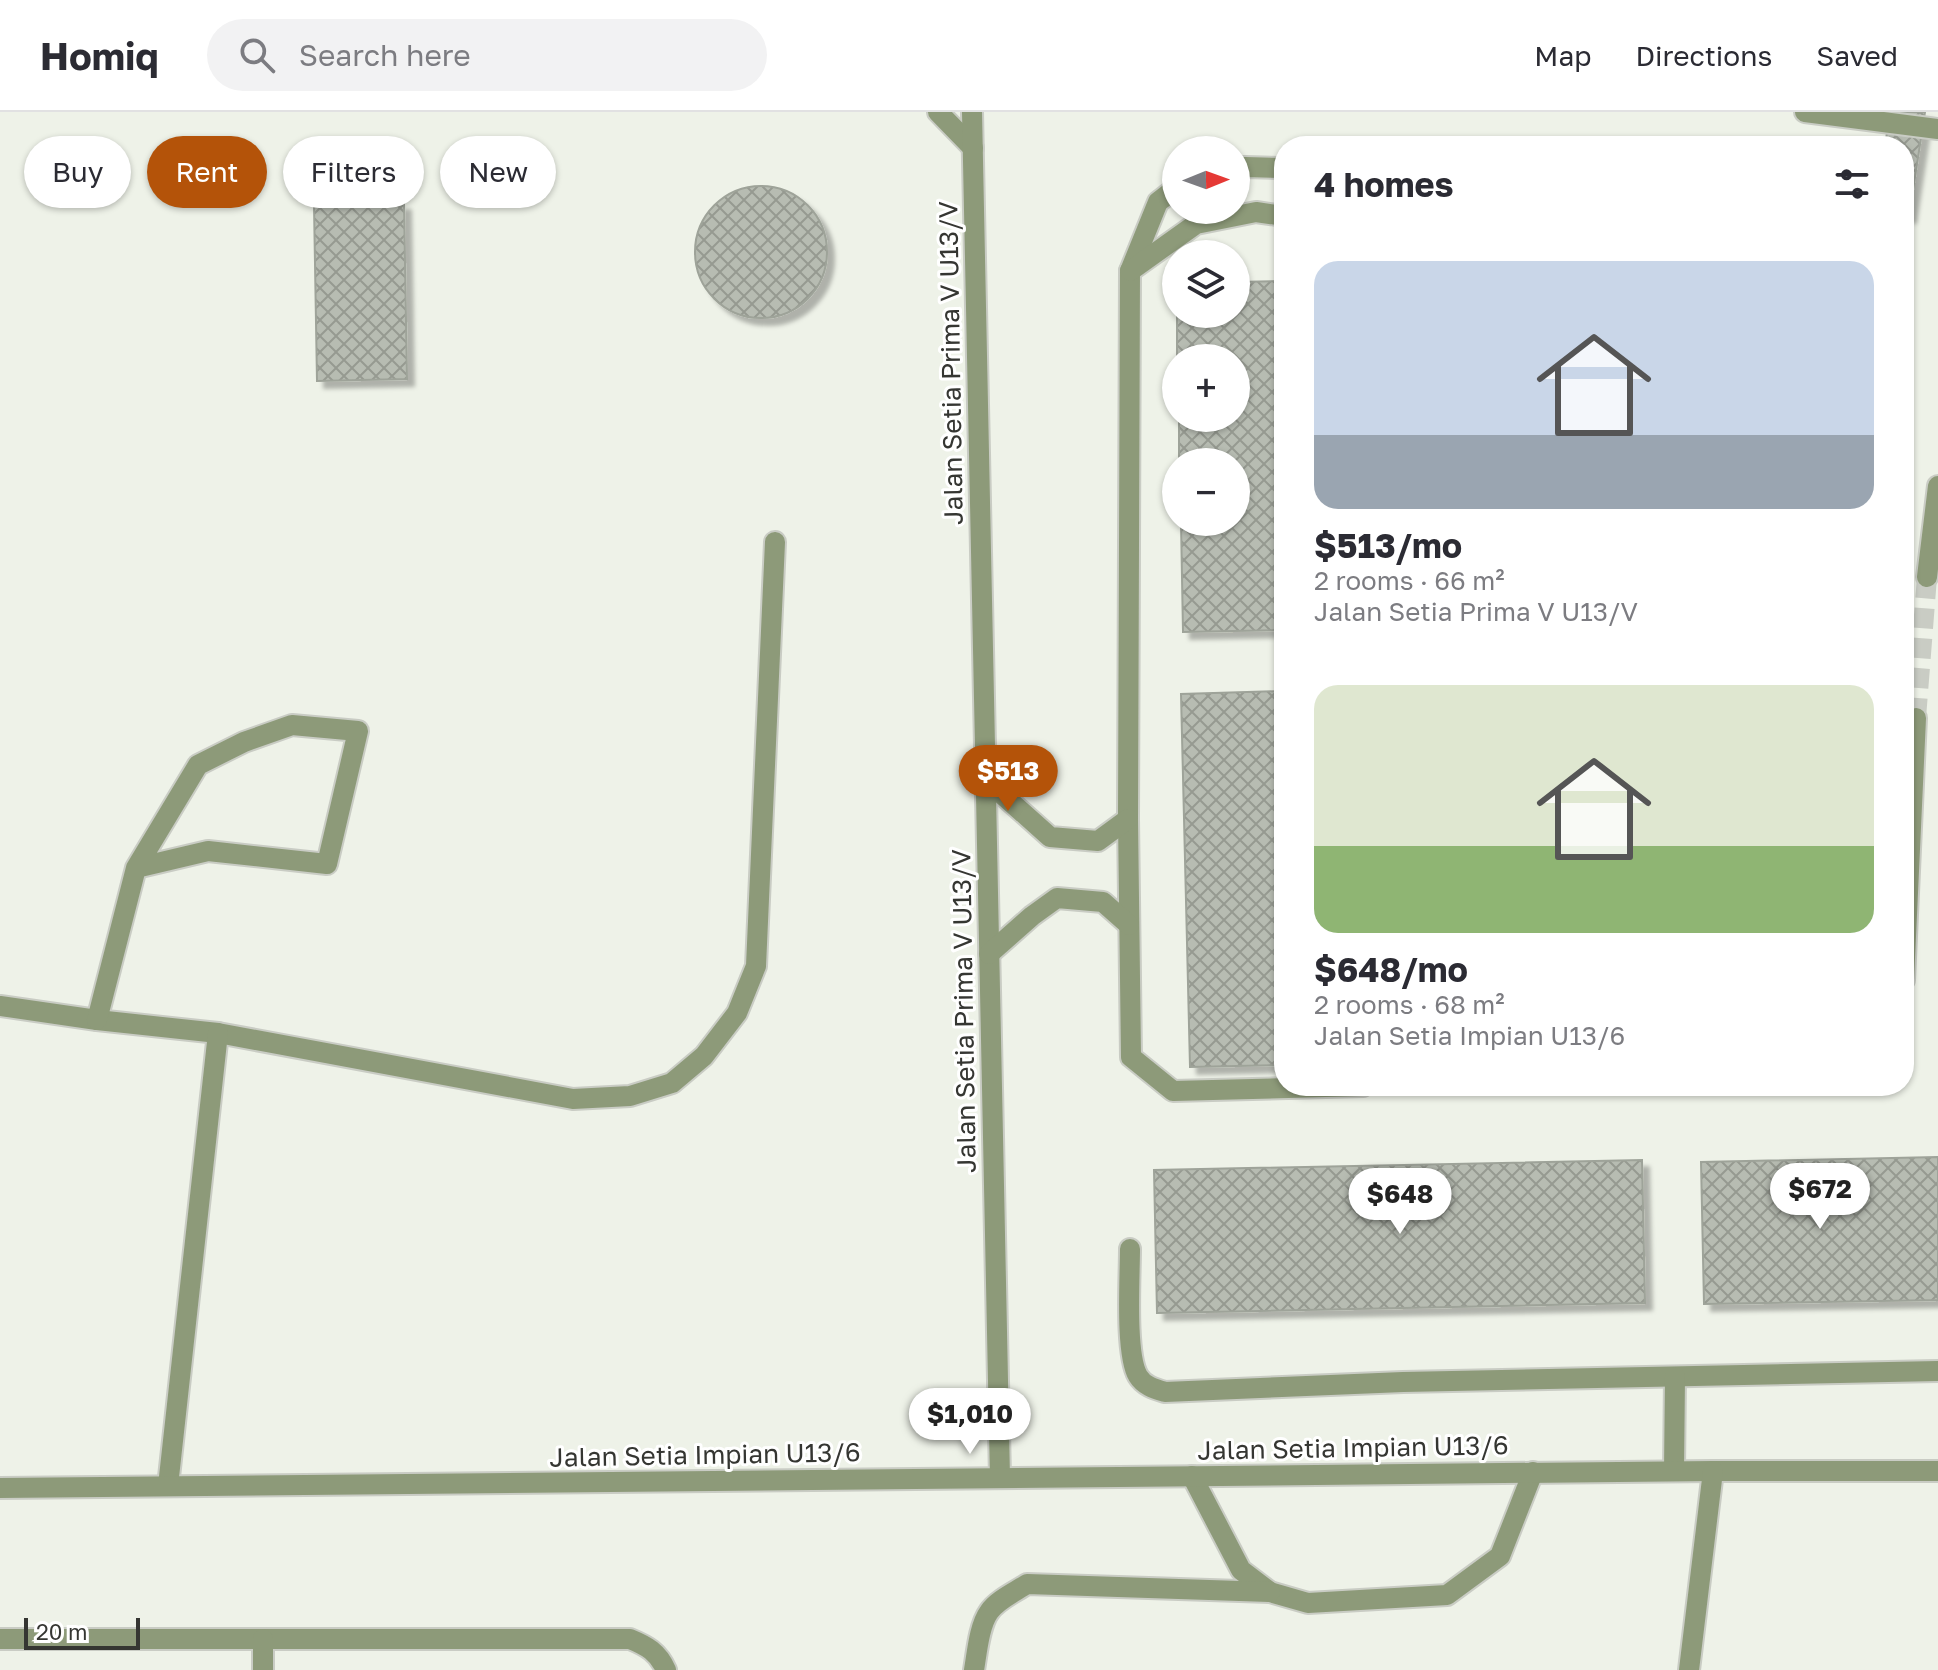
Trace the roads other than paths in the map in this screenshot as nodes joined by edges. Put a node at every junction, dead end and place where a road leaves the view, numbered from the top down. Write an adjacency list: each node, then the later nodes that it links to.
1 (938, 112): 5 (street)
2 (972, 112): 5 (street, Jalan Setia Prima V U13/V)
3 (1805, 112): 4 (street)
4 (1938, 129)
5 (973, 148): 16 (street, Jalan Setia Prima V U13/V)
6 (1250, 167): 7 (street)
7 (1274, 168)
8 (1162, 199): 10 (street)
9 (1274, 215): 10 (street)
10 (1130, 271): 17 (street)
11 (1938, 486): 13 (street)
12 (775, 542): 23 (street)
13 (1927, 577)
14 (1916, 718): 15 (street)
15 (1914, 762)
16 (986, 780): 17 (street); 20 (street, Jalan Setia Prima V U13/V)
17 (1128, 819): 19 (street)
18 (136, 868): 18 (street); 22 (street)
19 (1129, 925): 20 (street); 24 (street)
20 (989, 954): 33 (street, Jalan Setia Prima V U13/V)
21 (0, 1006): 22 (street)
22 (97, 1020): 23 (street)
23 (218, 1033): 34 (street)
24 (1274, 1088)
25 (1130, 1249): 27 (street)
26 (1938, 1371): 27 (street)
27 (1675, 1377): 28 (street)
28 (1674, 1471): 29 (street, Jalan Setia Impian U13/6); 31 (street, Jalan Setia Impian U13/6)
29 (1713, 1471): 30 (street, Jalan Setia Impian U13/6); 42 (street)
30 (1938, 1471)
31 (1533, 1472): 32 (street, Jalan Setia Impian U13/6); 36 (street)
32 (1192, 1476): 33 (street, Jalan Setia Impian U13/6); 36 (street)
33 (1000, 1478): 34 (street, Jalan Setia Impian U13/6)
34 (168, 1486): 35 (street, Jalan Setia Impian U13/6)
35 (0, 1488)
36 (1270, 1592): 41 (street)
37 (0, 1639): 38 (street)
38 (263, 1639): 39 (street); 40 (street)
39 (263, 1670)
40 (666, 1670)
41 (974, 1670)
42 (1689, 1670)

